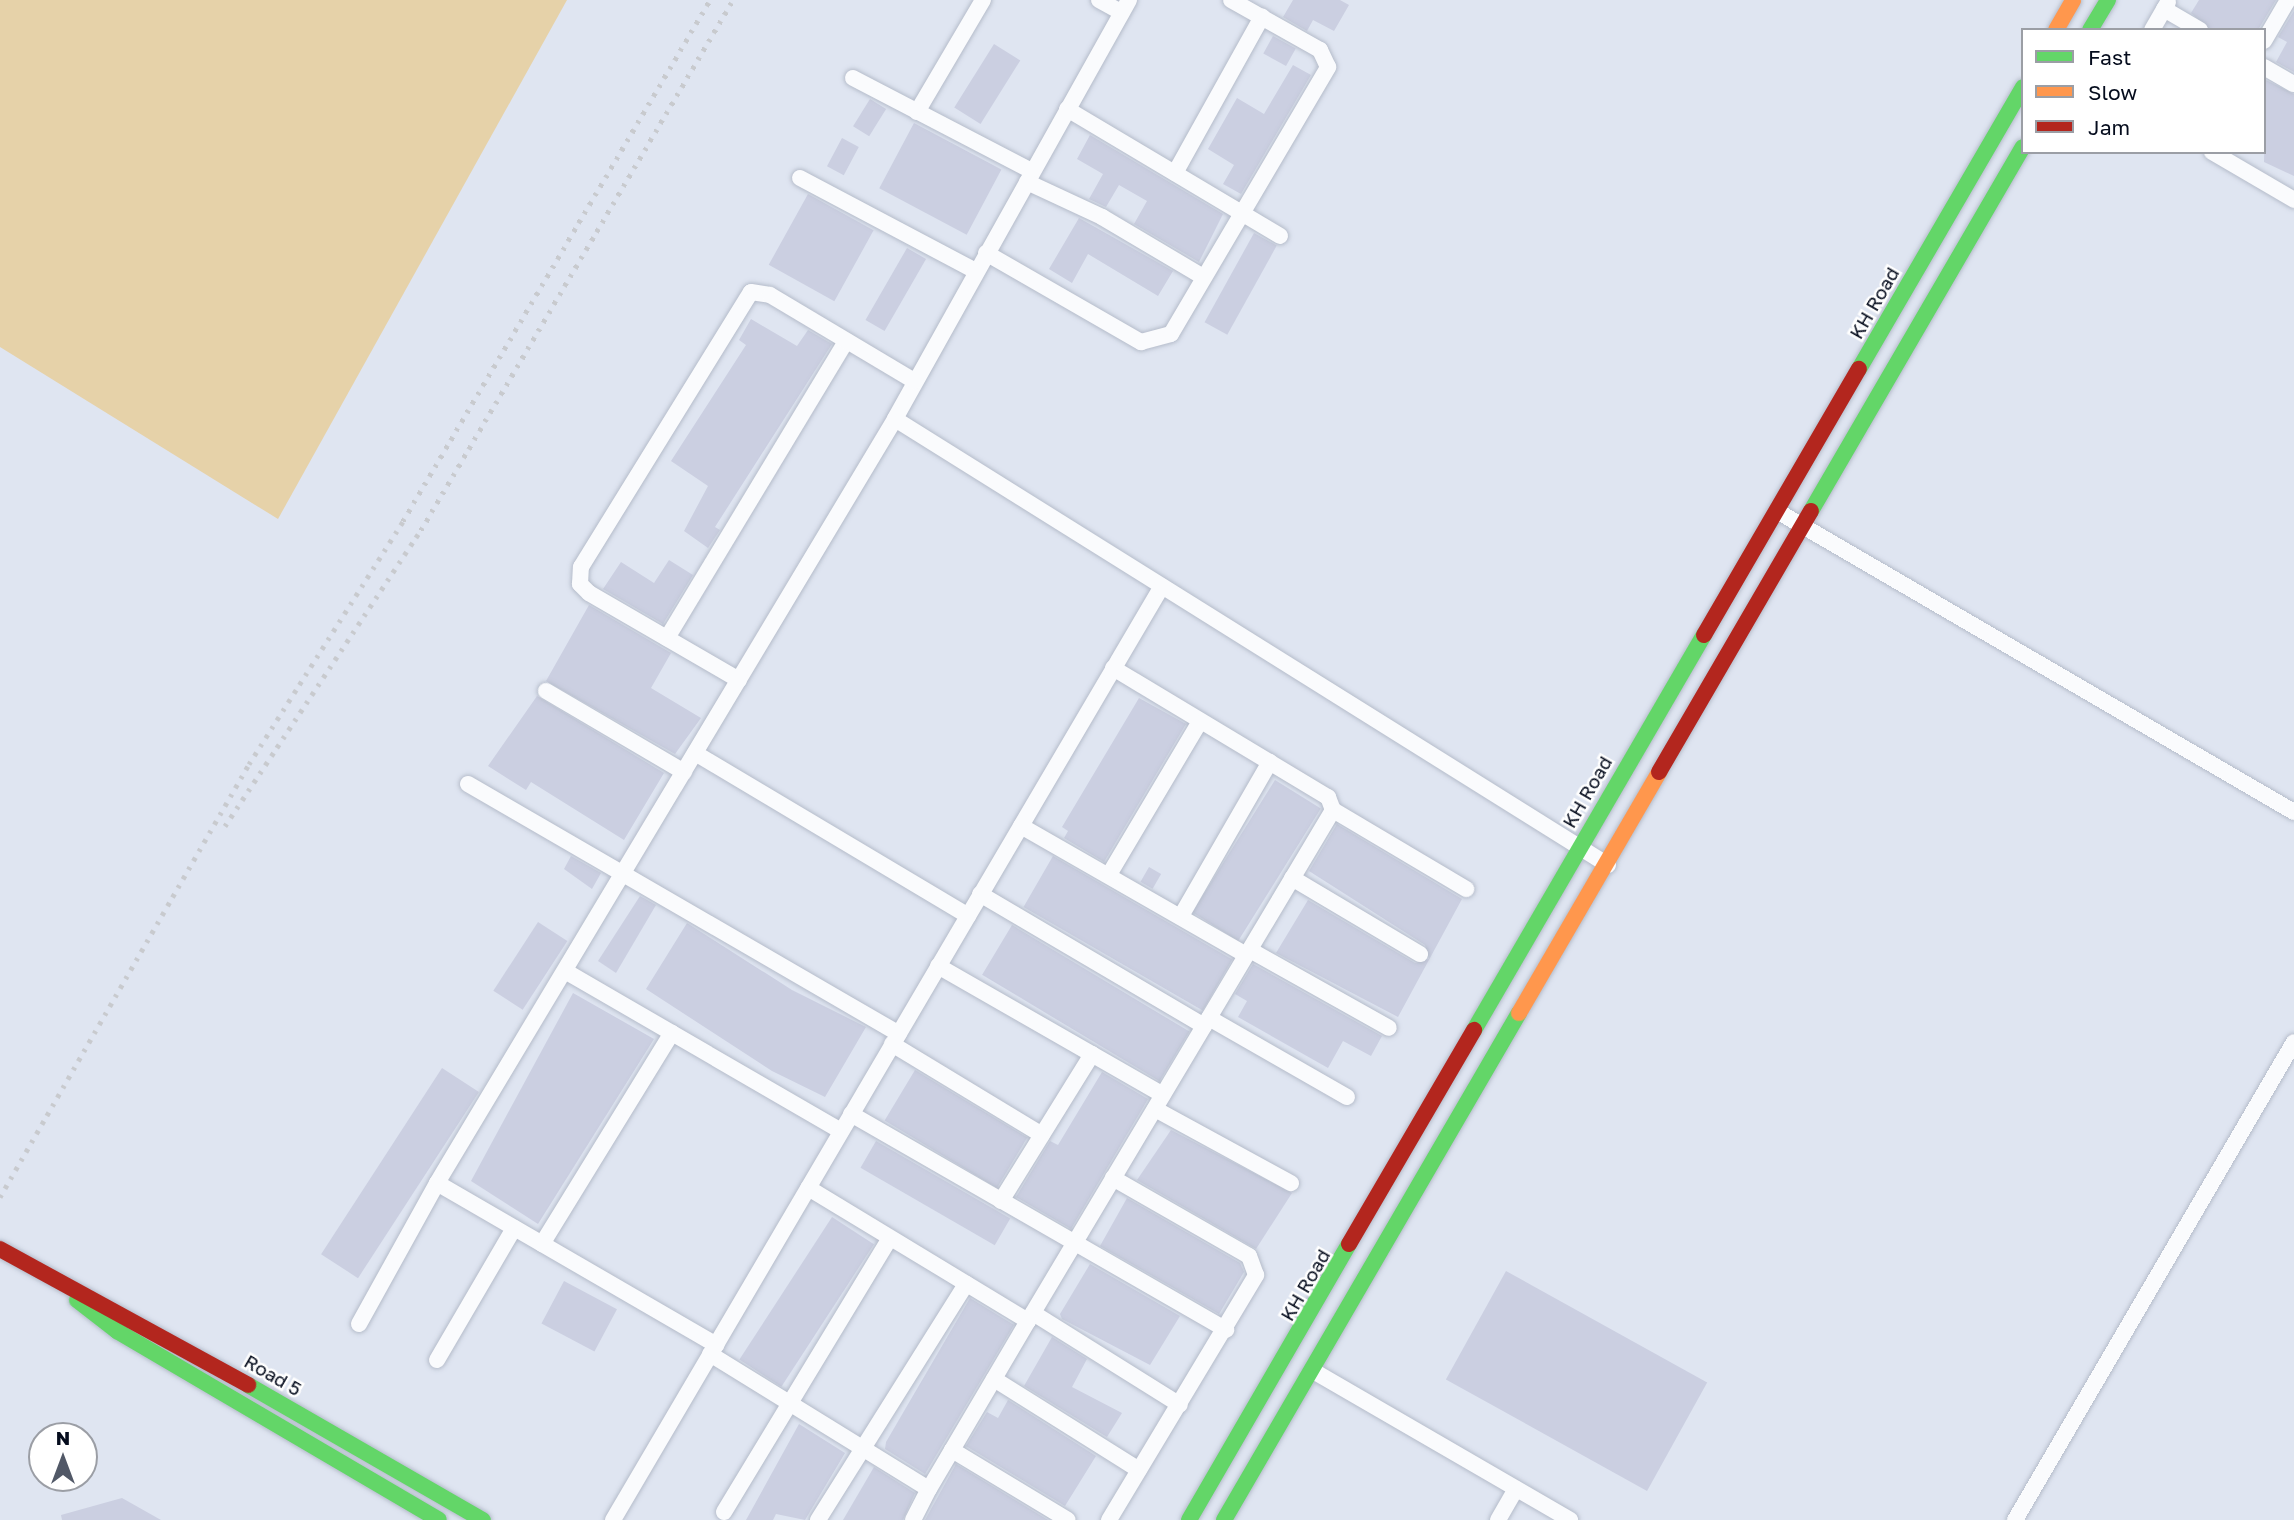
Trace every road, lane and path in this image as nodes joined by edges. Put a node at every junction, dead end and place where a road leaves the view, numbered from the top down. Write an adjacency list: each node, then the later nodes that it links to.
1 (984, 0): 20 (street)
2 (1099, 0): 8 (street)
3 (1231, 0): 9 (street)
4 (2073, 0): 10 (main road)
5 (2108, 0): 11 (main road)
6 (2288, 0): 14 (street)
7 (2167, 4): 12 (street); 13 (street)
8 (1125, 6): 19 (street)
9 (1262, 17): 23 (street); 27 (street)
10 (2057, 28)
11 (2091, 28)
12 (2153, 28)
13 (2197, 28)
14 (2266, 38)
15 (2266, 68): 17 (street)
16 (853, 78): 20 (street)
17 (2294, 84)
18 (2021, 90): 35 (main road, KH Road)
19 (1067, 109): 23 (street); 24 (street)
20 (917, 112): 24 (street)
21 (2021, 150): 36 (main road)
22 (2215, 154): 26 (street)
23 (1175, 173): 27 (street)
24 (1030, 177): 29 (street); 31 (street)
25 (800, 178): 30 (street)
26 (2294, 200)
27 (1241, 214): 28 (street); 31 (street)
28 (1280, 236)
29 (986, 253): 30 (street); 31 (street)
30 (976, 271): 33 (street)
31 (1203, 277)
32 (846, 341): 33 (street); 38 (street); 38 (street)
33 (914, 381): 34 (street)
34 (895, 419): 37 (street); 40 (street)
35 (1777, 511): 36 (street); 50 (main road, KH Road)
36 (1803, 527): 48 (street); 51 (main road)
37 (1162, 586): 39 (street); 50 (street)
38 (667, 638): 40 (street)
39 (1113, 668): 42 (street); 49 (street)
40 (739, 680): 43 (street)
41 (547, 691): 45 (street)
42 (1199, 723): 44 (street); 52 (street)
43 (695, 753): 45 (street); 57 (street)
44 (1270, 762): 47 (street); 58 (street)
45 (684, 772): 53 (street)
46 (468, 784): 53 (street)
47 (1333, 810): 54 (street); 55 (street)
48 (2294, 812)
49 (1021, 826): 52 (street); 56 (street)
50 (1579, 847): 51 (street); 108 (main road, KH Road)
51 (1608, 865): 91 (main road)
52 (1110, 873): 58 (street)
53 (623, 874): 62 (street); 66 (street)
54 (1292, 878): 59 (street); 60 (street)
55 (1466, 889)
56 (981, 894): 57 (street); 63 (street)
57 (968, 916): 61 (street)
58 (1181, 916): 59 (street)
59 (1248, 952): 63 (street); 64 (street)
60 (1420, 954)
61 (938, 966): 66 (street); 68 (street)
62 (565, 971): 65 (street); 75 (street)
63 (1207, 1022): 69 (street); 70 (street)
64 (1389, 1028)
65 (672, 1033): 72 (street); 81 (street)
66 (895, 1039): 71 (street); 73 (street)
67 (2294, 1042): 112 (street)
68 (1092, 1054): 70 (street); 73 (street)
69 (1347, 1097)
70 (1159, 1102): 74 (street); 76 (street)
71 (852, 1114): 72 (street); 78 (street)
72 (841, 1132): 77 (street)
73 (1042, 1135): 78 (street)
74 (1114, 1178): 82 (street); 88 (street)
75 (437, 1183): 79 (street); 87 (street)
76 (1291, 1183)
77 (807, 1188): 80 (street); 89 (street)
78 (1001, 1201): 82 (street)
79 (514, 1228): 81 (street); 90 (street)
80 (890, 1238): 85 (street); 93 (street)
81 (542, 1244): 89 (street)
82 (1074, 1244): 86 (street); 88 (street)
83 (0, 1249): 84 (main road, Road 5)
84 (39, 1271): 101 (main road, Road 5); 102 (main road, Road 5)
85 (966, 1284): 86 (street); 95 (street)
86 (1030, 1317): 92 (street); 94 (street)
87 (359, 1324)
88 (1226, 1330): 94 (street)
89 (713, 1349): 93 (street); 103 (street)
90 (437, 1360)
91 (1315, 1372): 99 (street); 109 (main road)
92 (994, 1379): 96 (street); 97 (street)
93 (790, 1403): 95 (street); 100 (street)
94 (1180, 1405): 97 (street)
95 (863, 1447): 98 (street); 104 (street)
96 (952, 1450): 98 (street); 106 (street)
97 (1139, 1470): 107 (street)
98 (929, 1489): 105 (street)
99 (1516, 1489): 110 (street); 111 (street)
100 (724, 1513)
101 (439, 1520)
102 (483, 1520)
103 (613, 1520)
104 (818, 1520)
105 (913, 1520)
106 (1068, 1520)
107 (1109, 1520)
108 (1189, 1520)
109 (1224, 1520)
110 (1498, 1520)
111 (1570, 1520)
112 (2015, 1520)

